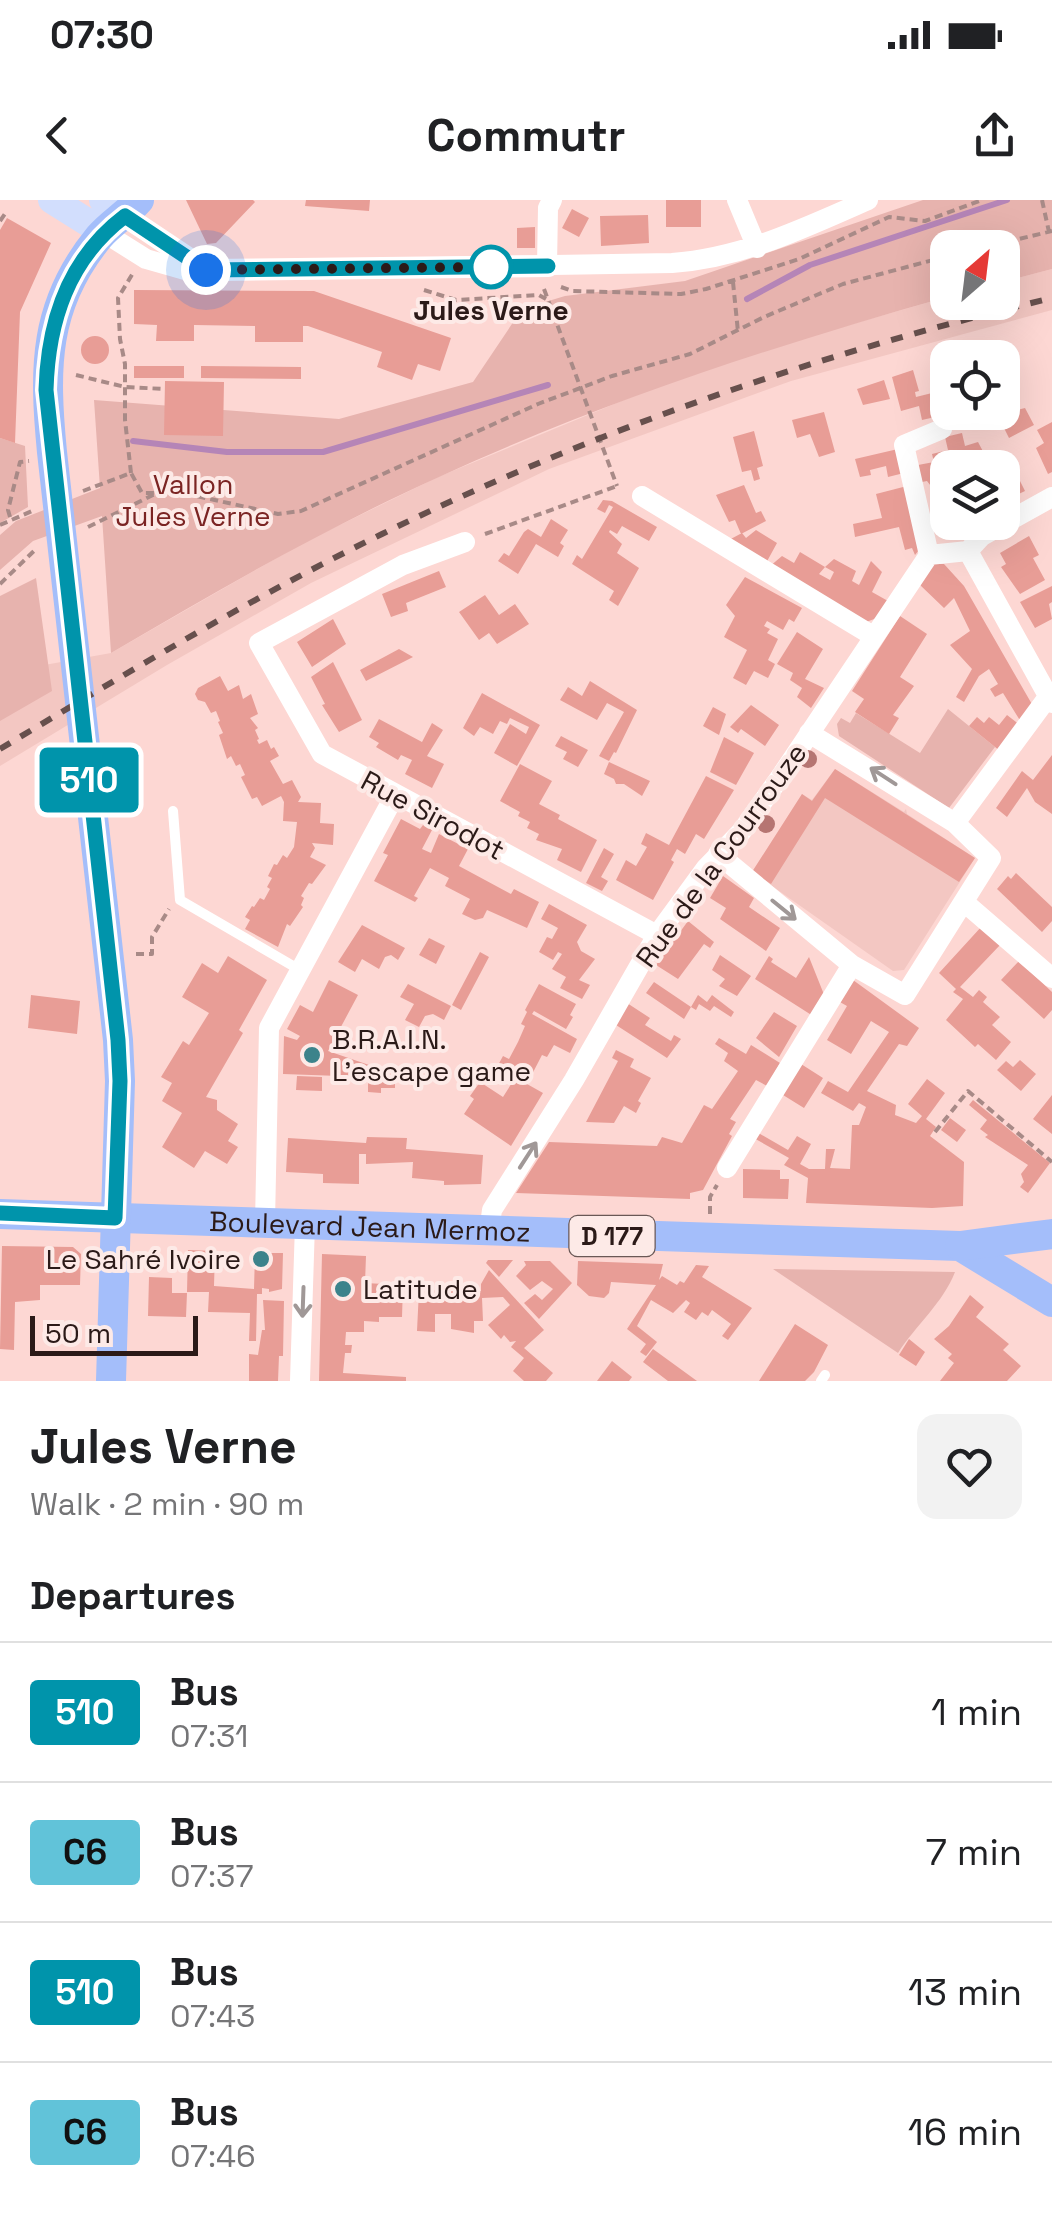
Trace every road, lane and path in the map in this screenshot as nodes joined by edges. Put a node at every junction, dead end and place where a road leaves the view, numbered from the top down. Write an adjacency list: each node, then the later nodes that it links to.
1 (52, 200): 8 (main road)
2 (552, 200): 15 (street)
3 (737, 200): 12 (street)
4 (868, 200): 12 (street)
5 (982, 200): 18 (path)
6 (1042, 200): 10 (path)
7 (7, 211): 9 (path)
8 (118, 212): 13 (street); 17 (street); 27 (main road)
9 (0, 221)
10 (1051, 232): 11 (path)
11 (1020, 239)
12 (757, 248): 15 (street)
13 (146, 259): 17 (street); 22 (path)
14 (930, 261): 20 (path)
15 (548, 266): 16 (street)
16 (394, 269): 17 (street); 32 (path)
17 (206, 270)
18 (733, 282): 19 (path); 20 (path)
19 (560, 286)
20 (738, 332): 26 (path)
21 (72, 374): 22 (path)
22 (126, 387): 23 (path); 26 (path)
23 (165, 389)
24 (938, 430): 34 (street)
25 (29, 460): 30 (path)
26 (131, 472): 27 (path)
27 (57, 496): 30 (path); 53 (main road)
28 (642, 496): 35 (street)
29 (1052, 498): 33 (street)
30 (10, 520): 31 (path)
31 (0, 526)
32 (465, 542): 38 (street, Rue Sirodot)
33 (968, 550): 34 (street); 36 (street)
34 (929, 555): 35 (street, Rue de la Courrouze)
35 (873, 636): 37 (street, Rue de la Courrouze)
36 (1050, 700): 40 (street)
37 (809, 733): 40 (street, one-way to 37); 41 (street, Rue de la Courrouze)
38 (395, 794): 44 (street, Rue Sirodot); 47 (street)
39 (174, 811): 42 (lane)
40 (954, 822): 43 (street)
41 (718, 854): 44 (street, Rue de la Courrouze); 46 (street, one-way to 46)
42 (180, 900): 45 (path); 47 (lane)
43 (964, 902): 46 (street); 48 (street)
44 (657, 935): 57 (street, Rue de la Courrouze, one-way to 44)
45 (136, 954)
46 (852, 965): 51 (street)
47 (300, 970): 55 (street)
48 (1052, 978)
49 (935, 1132): 50 (path)
50 (1052, 1162)
51 (726, 1168): 54 (path)
52 (0, 1214): 53 (main road, Boulevard Jean Mermoz / D 177)
53 (115, 1218): 55 (main road, Boulevard Jean Mermoz / D 177); 62 (main road)
54 (710, 1218)
55 (265, 1222): 56 (main road, Boulevard Jean Mermoz / D 177)
56 (305, 1224): 57 (main road, Boulevard Jean Mermoz / D 177); 63 (street, one-way to 63)
57 (489, 1232): 59 (main road, Boulevard Jean Mermoz / D 177)
58 (1042, 1238): 59 (main road)
59 (968, 1251): 60 (main road, Boulevard Jean Mermoz / D 177); 61 (main road, Boulevard Jean Mermoz / D 177)
60 (1052, 1282)
61 (1052, 1302)
62 (112, 1381)
63 (300, 1381)

